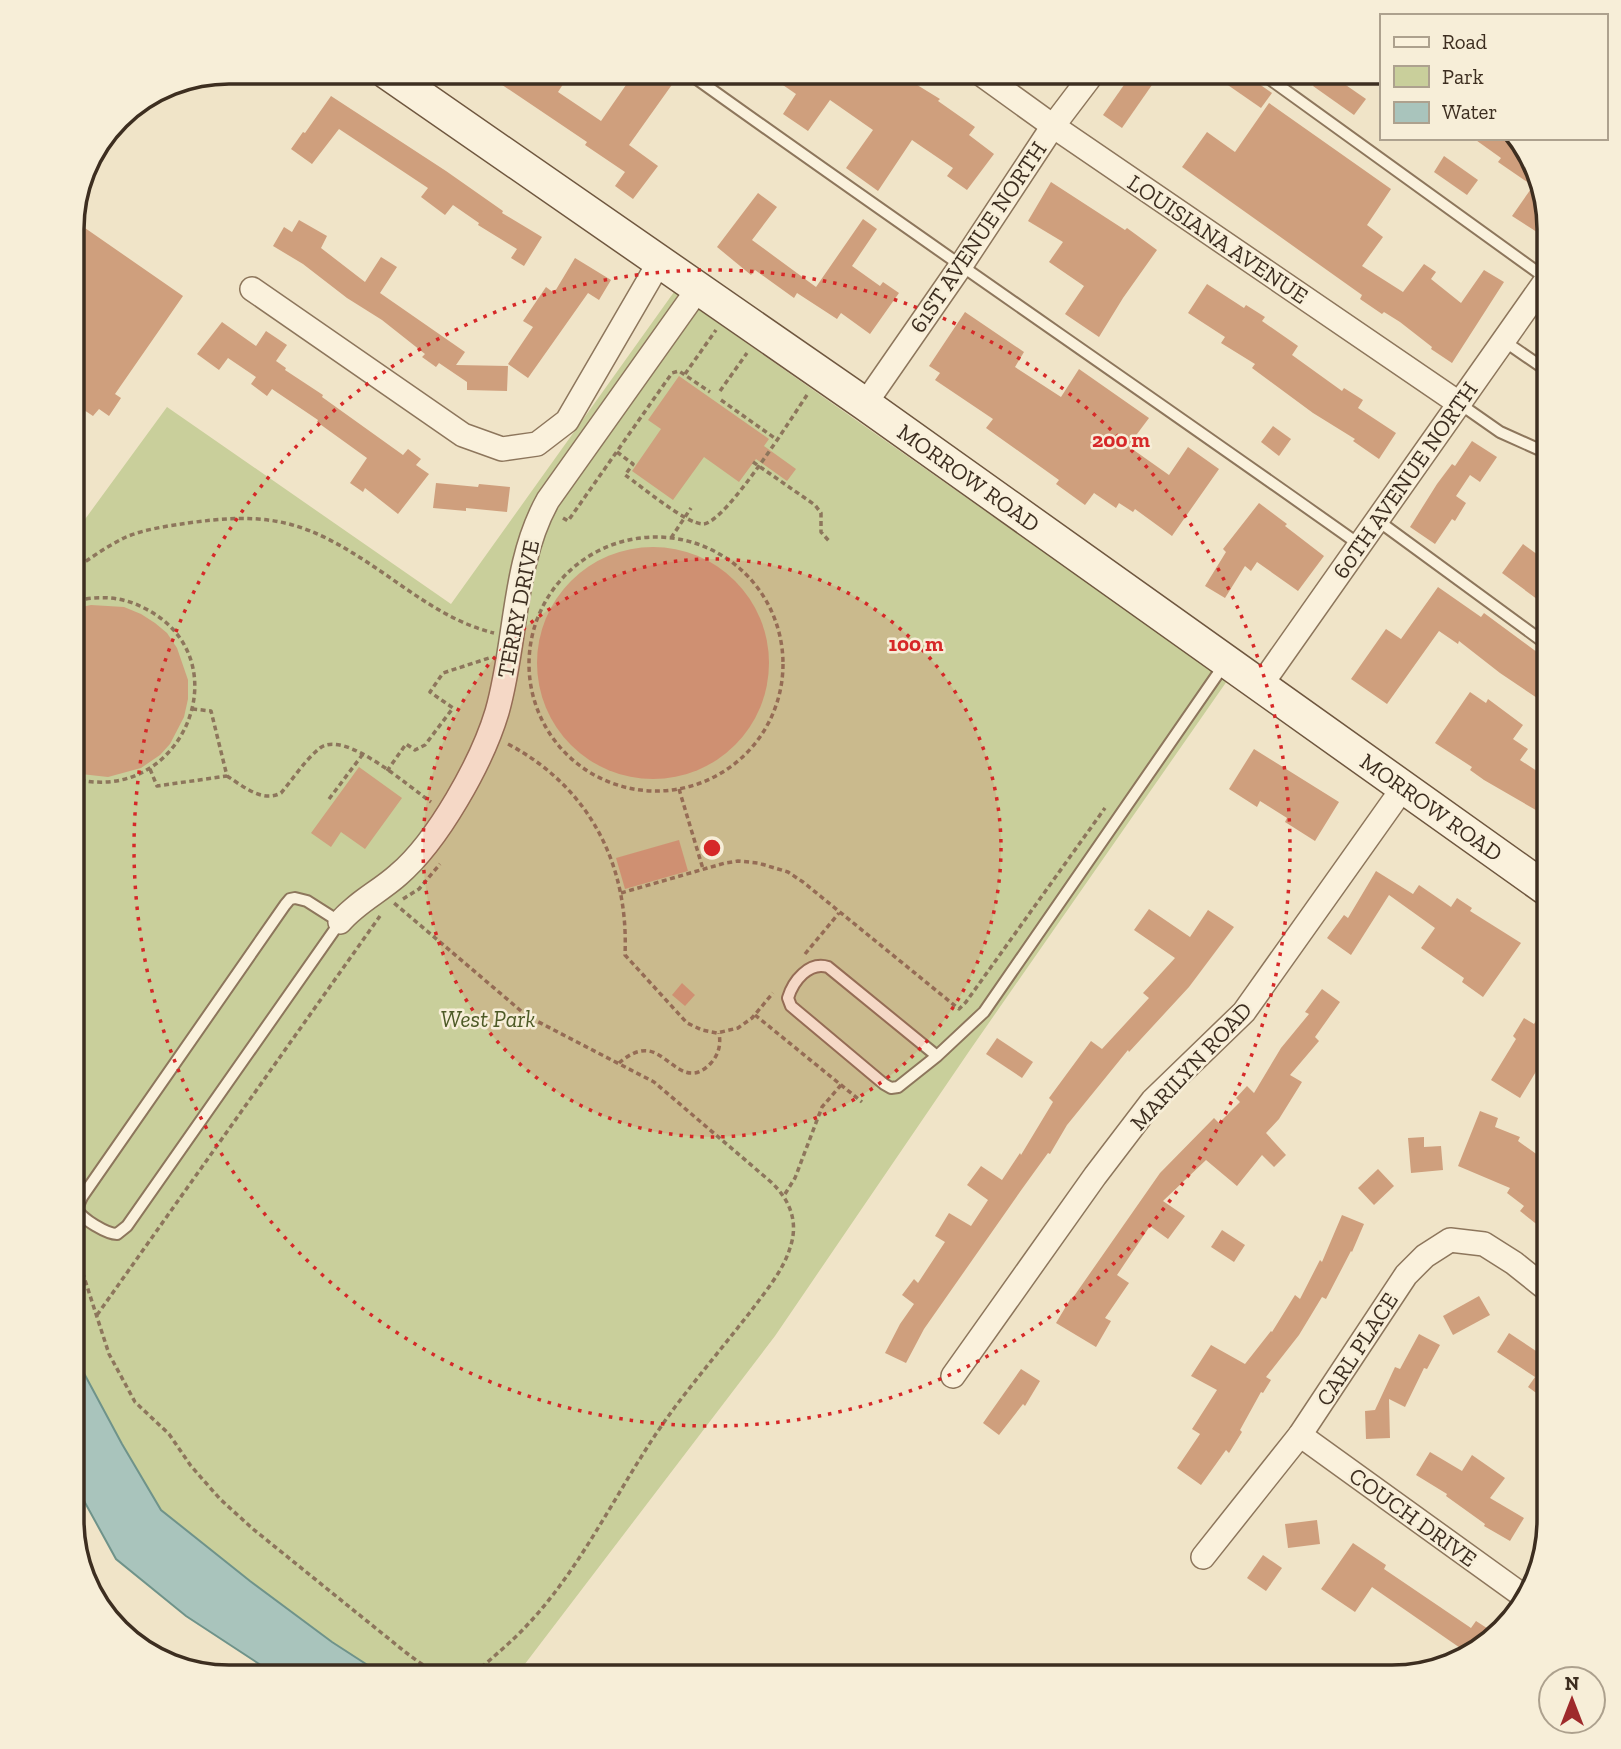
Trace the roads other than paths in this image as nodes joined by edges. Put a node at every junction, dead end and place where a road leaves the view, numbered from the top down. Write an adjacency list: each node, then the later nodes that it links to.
1 (403, 84): 7 (street, MORROW ROAD)
2 (704, 84): 8 (lane)
3 (995, 84): 6 (street, LOUISIANA AVENUE)
4 (1085, 84): 6 (street, 61ST AVENUE NORTH)
5 (1278, 84): 9 (lane)
6 (1053, 126): 8 (street, 61ST AVENUE NORTH); 16 (street, LOUISIANA AVENUE)
7 (660, 261): 10 (street); 11 (street, MORROW ROAD)
8 (960, 267): 15 (street, 61ST AVENUE NORTH); 19 (lane)
9 (1537, 269)
10 (252, 289)
11 (698, 289): 15 (street, MORROW ROAD); 25 (street, TERRY DRIVE)
12 (1537, 293): 13 (street, 60TH AVENUE NORTH)
13 (1504, 341): 14 (lane); 16 (street, 60TH AVENUE NORTH)
14 (1537, 364)
15 (865, 404): 21 (street, MORROW ROAD)
16 (1460, 404): 17 (lane); 18 (street, 60TH AVENUE NORTH)
17 (1537, 449)
18 (1377, 520): 19 (street, 60TH AVENUE NORTH); 20 (lane)
19 (1360, 545): 22 (street, 60TH AVENUE NORTH)
20 (1537, 637)
21 (1227, 660): 22 (street, MORROW ROAD); 26 (lane)
22 (1261, 685): 23 (street, MORROW ROAD)
23 (1403, 788): 24 (street, MORROW ROAD); 30 (street, MARILYN ROAD)
24 (1537, 883)
25 (340, 922): 27 (lane); 28 (lane)
26 (937, 1056): 26 (lane)
27 (84, 1194)
28 (84, 1216)
29 (1537, 1281): 31 (street, CARL PLACE)
30 (953, 1376)
31 (1300, 1435): 32 (street, CARL PLACE); 33 (street, COUCH DRIVE)
32 (1203, 1557)
33 (1518, 1592)

